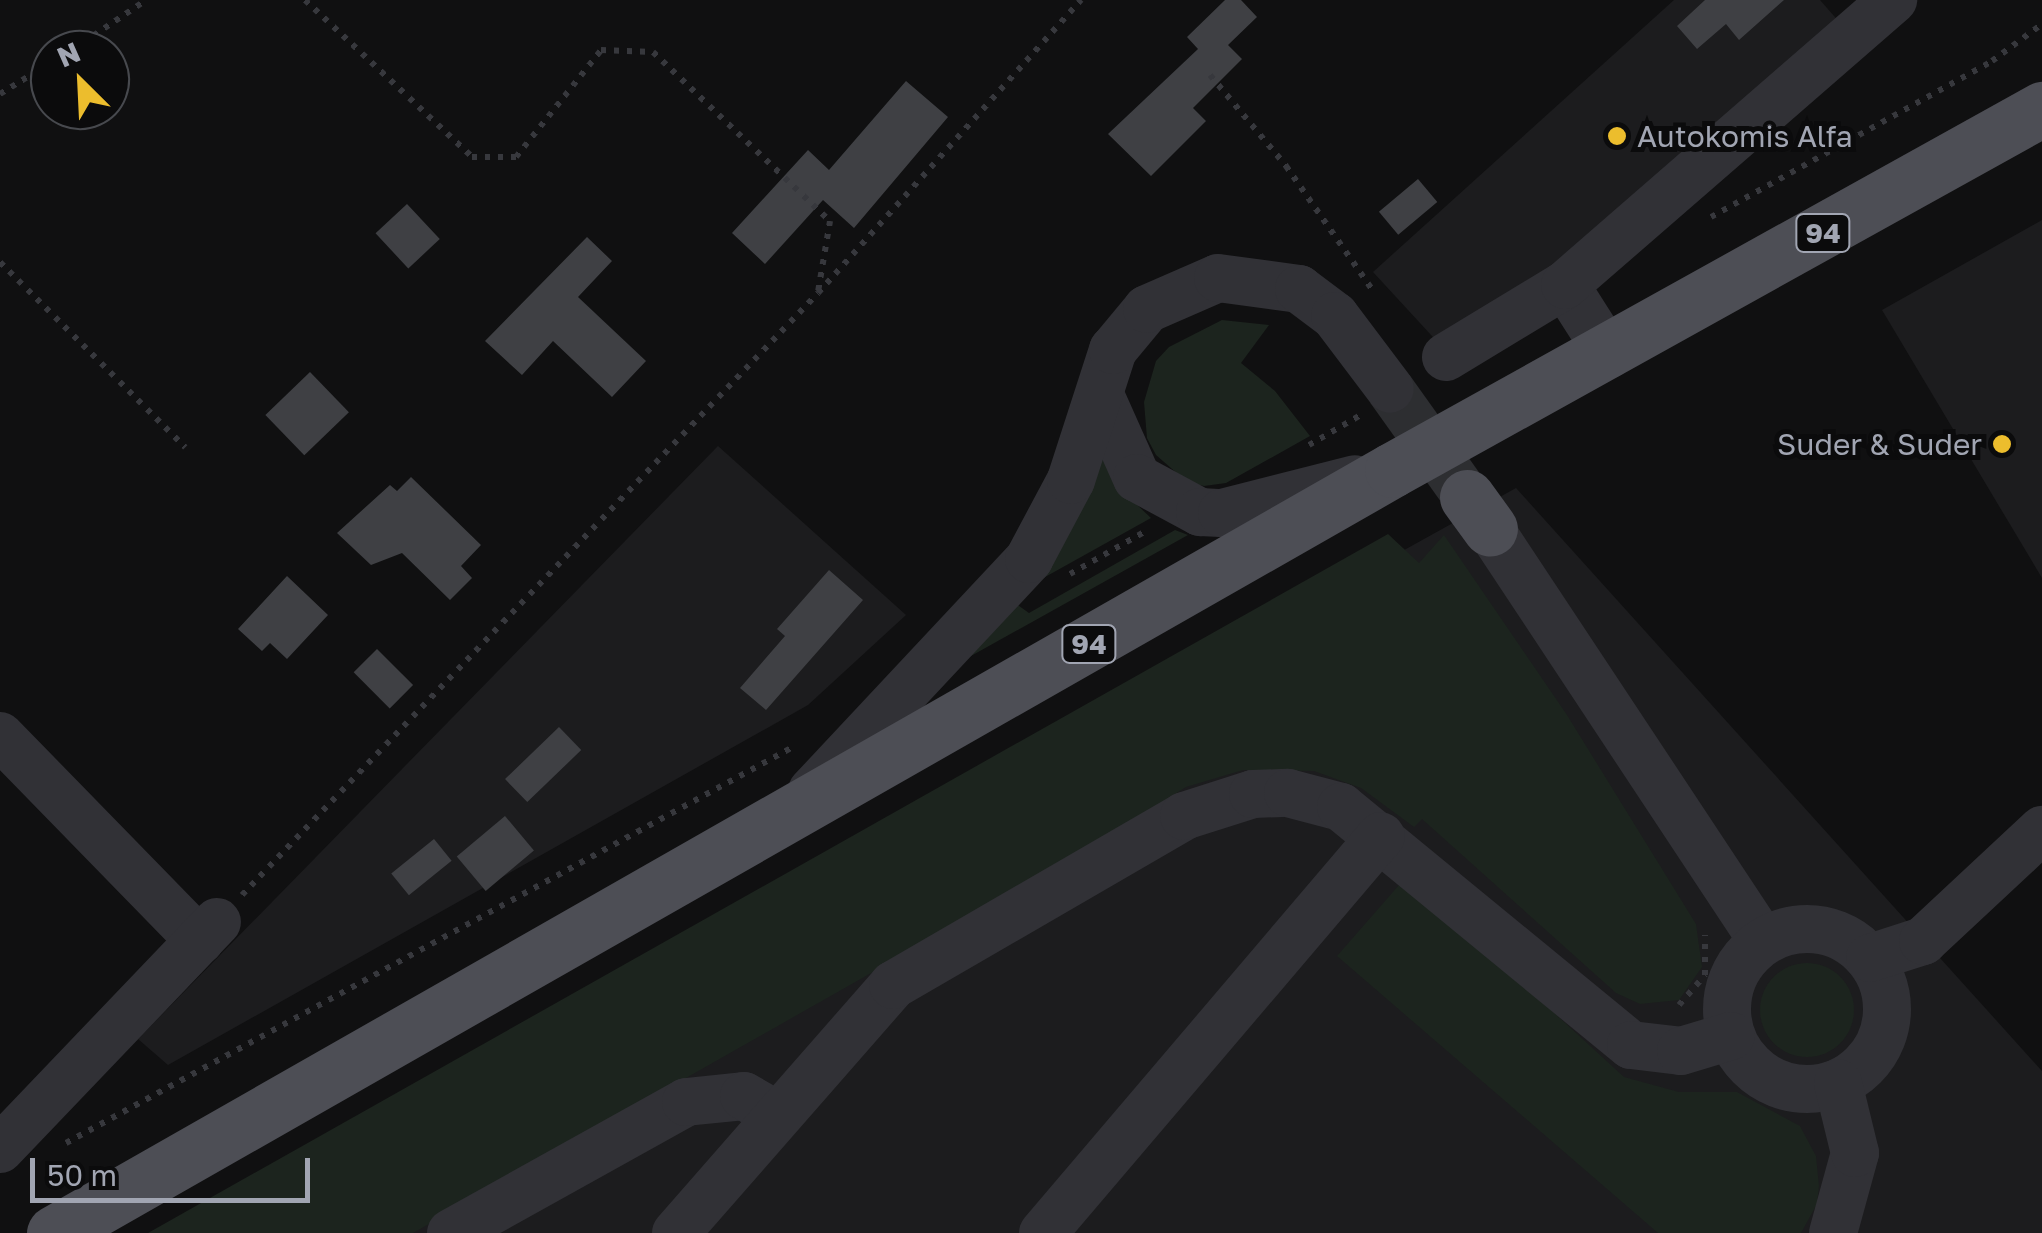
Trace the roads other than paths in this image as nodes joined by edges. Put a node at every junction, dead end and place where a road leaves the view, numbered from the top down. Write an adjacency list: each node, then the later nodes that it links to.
1 (1893, 0): 3 (street)
2 (2042, 109): 4 (main road, 94)
3 (1565, 285): 4 (street); 5 (street)
4 (1609, 354): 8 (main road, 94)
5 (1446, 357)
6 (1100, 395): 7 (street); 8 (street); 11 (street)
7 (1383, 398)
8 (1392, 470): 11 (main road, 94)
9 (1478, 513): 14 (street)
10 (0, 736): 19 (street)
11 (786, 819): 20 (main road, 94)
12 (2042, 830): 15 (street)
13 (1382, 836): 16 (street); 18 (street); 23 (street)
14 (1763, 941): 15 (street); 16 (street)
15 (1870, 958): 17 (street)
16 (1730, 1036): 17 (street)
17 (1838, 1082): 24 (street)
18 (777, 1115): 21 (street); 22 (street)
19 (0, 1150)
20 (54, 1233)
21 (451, 1233)
22 (676, 1233)
23 (1043, 1233)
24 (1833, 1233)

